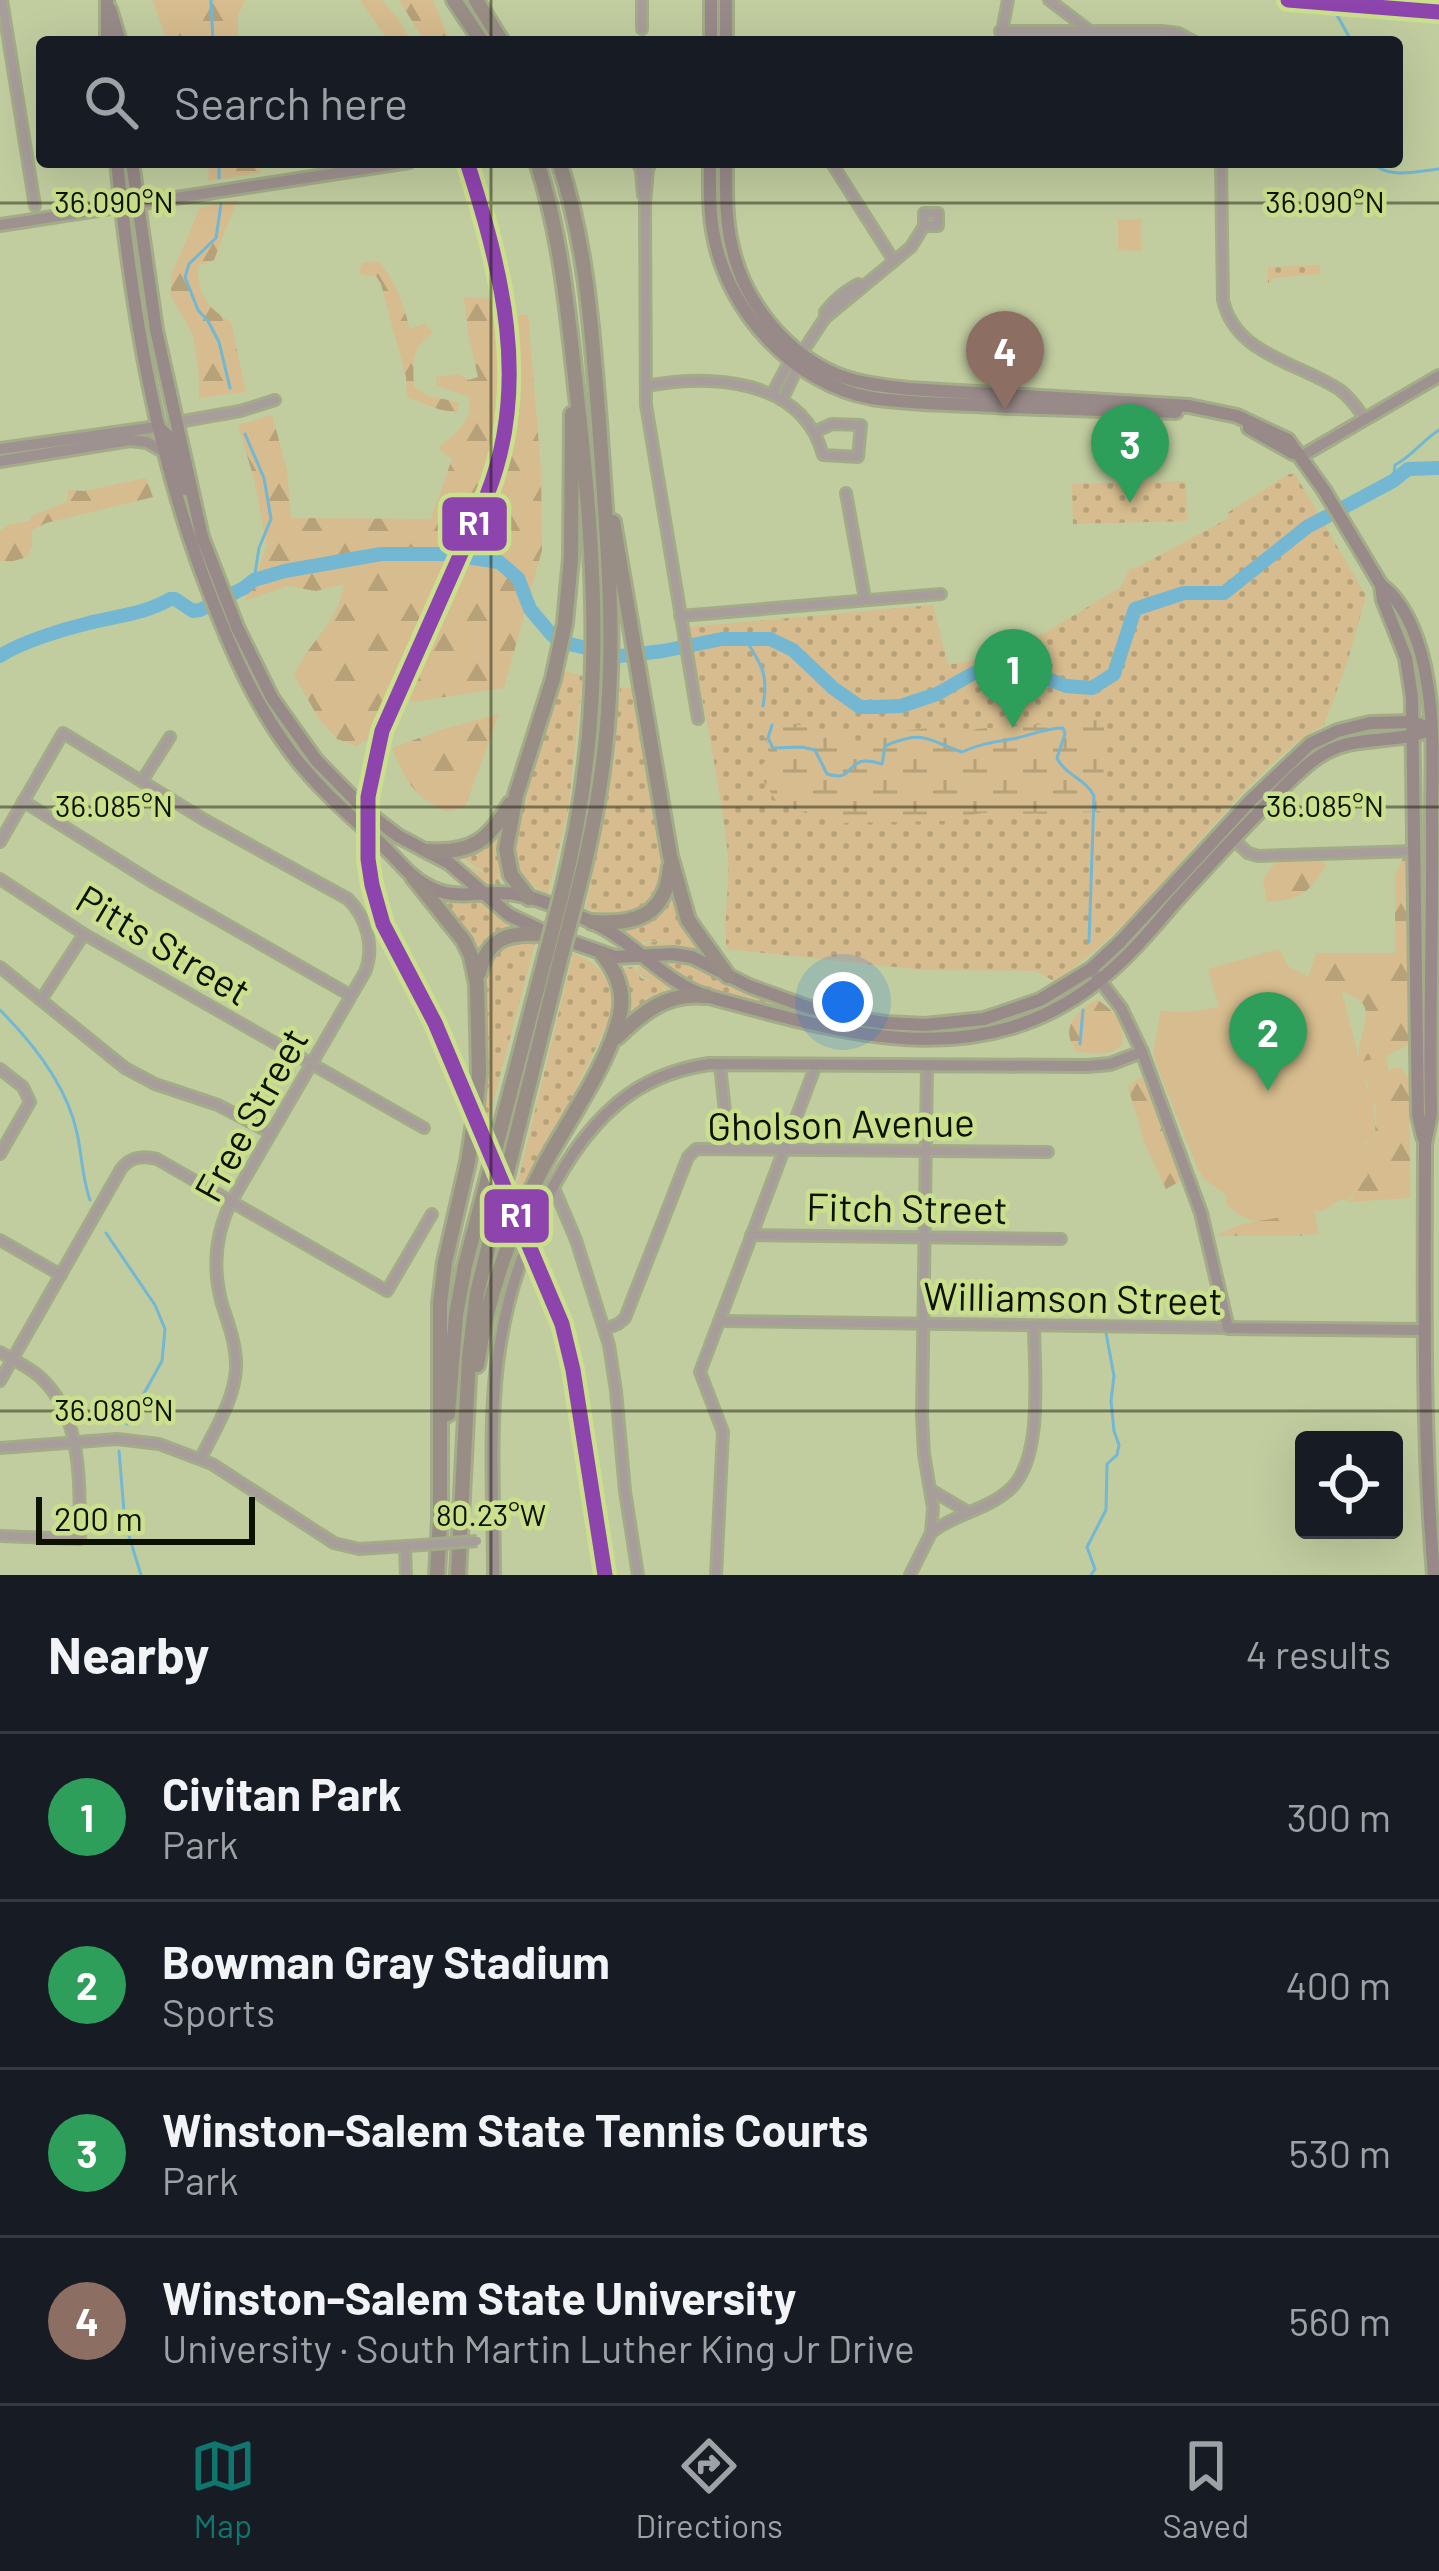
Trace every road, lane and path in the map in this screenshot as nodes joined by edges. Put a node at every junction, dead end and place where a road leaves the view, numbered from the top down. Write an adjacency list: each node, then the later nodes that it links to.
1 (2, 0): 34 (street)
2 (454, 0): 14 (highway)
3 (476, 0): 15 (highway)
4 (642, 0): 10 (street)
5 (711, 0): 16 (main road)
6 (726, 0): 17 (main road)
7 (1008, 0): 18 (street)
8 (1049, 0): 11 (street)
9 (107, 1): 12 (main road); 13 (main road)
10 (642, 28)
11 (1090, 32): 19 (street); 20 (street)
12 (107, 36)
13 (118, 36)
14 (478, 36)
15 (498, 36)
16 (711, 36)
17 (726, 36)
18 (1000, 36)
19 (1018, 36)
20 (1184, 36)
21 (118, 168): 35 (main road)
22 (133, 168): 33 (main road)
23 (371, 168): 33 (street)
24 (538, 168): 39 (highway)
25 (561, 168): 50 (highway)
26 (640, 168): 32 (street)
27 (649, 168): 32 (street)
28 (710, 168): 40 (main road)
29 (726, 168): 40 (main road)
30 (835, 168): 38 (street)
31 (1221, 168): 46 (street)
32 (645, 202): 42 (street)
33 (137, 205): 35 (street); 47 (main road)
34 (35, 206)
35 (122, 207): 36 (street); 48 (main road)
36 (0, 225)
37 (924, 226): 38 (street)
38 (894, 261): 40 (street)
39 (572, 349): 62 (highway); 69 (highway)
40 (798, 358): 43 (street); 45 (street); 53 (main road)
41 (1439, 376): 46 (street)
42 (646, 386): 43 (street); 61 (street)
43 (772, 394): 45 (street)
44 (275, 400): 47 (street)
45 (782, 400): 49 (street)
46 (1365, 419): 53 (street)
47 (176, 423): 56 (main road)
48 (157, 427): 51 (street); 52 (main road); 56 (main road)
49 (814, 432): 49 (street)
50 (600, 436): 62 (highway); 75 (highway)
51 (0, 449)
52 (163, 451): 54 (street); 57 (main road)
53 (1300, 457): 58 (main road)
54 (0, 460)
55 (846, 493): 60 (street)
56 (202, 537): 57 (main road)
57 (209, 574): 63 (main road)
58 (1381, 585): 65 (main road); 66 (main road)
59 (941, 594): 60 (street)
60 (866, 599): 61 (street)
61 (680, 616): 64 (street)
62 (603, 619): 83 (highway, bridge)
63 (231, 629): 73 (main road); 76 (main road)
64 (698, 719)
65 (1413, 729): 66 (main road); 71 (main road); 74 (main road); 87 (main road)
66 (1431, 729): 90 (main road)
67 (170, 737): 68 (street)
68 (142, 781): 70 (street); 91 (street, Free Street)
69 (516, 795): 73 (highway); 79 (highway)
70 (22, 801): 72 (street); 91 (street)
71 (1233, 839): 74 (street); 87 (main road)
72 (0, 842)
73 (428, 851): 78 (main road)
74 (1415, 851): 80 (main road)
75 (670, 856): 81 (highway); 88 (highway)
76 (413, 877): 78 (main road); 89 (highway)
77 (0, 879): 82 (street, Pitts Street)
78 (486, 895): 79 (main road); 83 (main road)
79 (529, 898): 81 (main road)
80 (1415, 921): 90 (main road); 103 (main road)
81 (592, 922): 85 (main road)
82 (84, 934): 93 (street); 98 (street, Pitts Street)
83 (553, 944): 84 (main road); 89 (highway); 126 (highway); 132 (highway)
84 (602, 954): 85 (main road); 94 (highway)
85 (645, 956): 88 (main road); 92 (main road)
86 (0, 967): 93 (street)
87 (1095, 975): 88 (main road); 92 (main road); 95 (street)
88 (728, 976)
89 (477, 985): 132 (highway)
90 (1435, 986): 103 (main road)
91 (350, 995): 98 (street, Free Street)
92 (706, 996): 94 (highway)
93 (41, 1000): 102 (street)
94 (613, 1041): 126 (highway)
95 (1142, 1052): 99 (street); 120 (street)
96 (720, 1063): 97 (street); 105 (street); 109 (street)
97 (817, 1064): 99 (street); 106 (street)
98 (312, 1065): 101 (street, Pitts Street); 102 (street, Free Street)
99 (927, 1065): 107 (street)
100 (0, 1069): 104 (street)
101 (424, 1128)
102 (272, 1133): 110 (street, Free Street)
103 (1425, 1144): 122 (main road)
104 (1, 1149)
105 (729, 1149): 106 (street, Gholson Avenue); 121 (street, Gholson Avenue)
106 (783, 1150): 107 (street, Gholson Avenue); 112 (street)
107 (926, 1151): 108 (street, Gholson Avenue); 113 (street)
108 (1048, 1153)
109 (554, 1189): 121 (street); 135 (street)
110 (231, 1202): 111 (street); 116 (street); 129 (street, Free Street)
111 (431, 1214)
112 (751, 1235): 113 (street, Fitch Street); 117 (street)
113 (925, 1238): 114 (street, Fitch Street); 118 (street)
114 (1061, 1239)
115 (0, 1240): 116 (street)
116 (61, 1275): 124 (street)
117 (720, 1321): 118 (street, Williamson Street); 142 (street)
118 (923, 1325): 119 (street, Williamson Street); 130 (street)
119 (1034, 1326): 120 (street, Williamson Street); 131 (street)
120 (1228, 1328): 122 (street, Williamson Street)
121 (605, 1329): 141 (street)
122 (1425, 1330): 144 (main road)
123 (0, 1352): 124 (street)
124 (13, 1360): 125 (street); 127 (street)
125 (0, 1381)
126 (466, 1442): 139 (highway)
127 (74, 1443): 128 (street); 129 (street); 134 (street)
128 (0, 1448)
129 (201, 1458): 136 (street)
130 (930, 1490): 131 (street); 133 (street)
131 (968, 1512): 133 (street)
132 (440, 1526): 138 (highway)
133 (931, 1533): 143 (street)
134 (0, 1536)
135 (494, 1540): 136 (street, bridge); 140 (street)
136 (405, 1546): 137 (street)
137 (406, 1575)
138 (437, 1575)
139 (458, 1575)
140 (494, 1575)
141 (638, 1575)
142 (716, 1575)
143 (910, 1575)
144 (1434, 1575)

